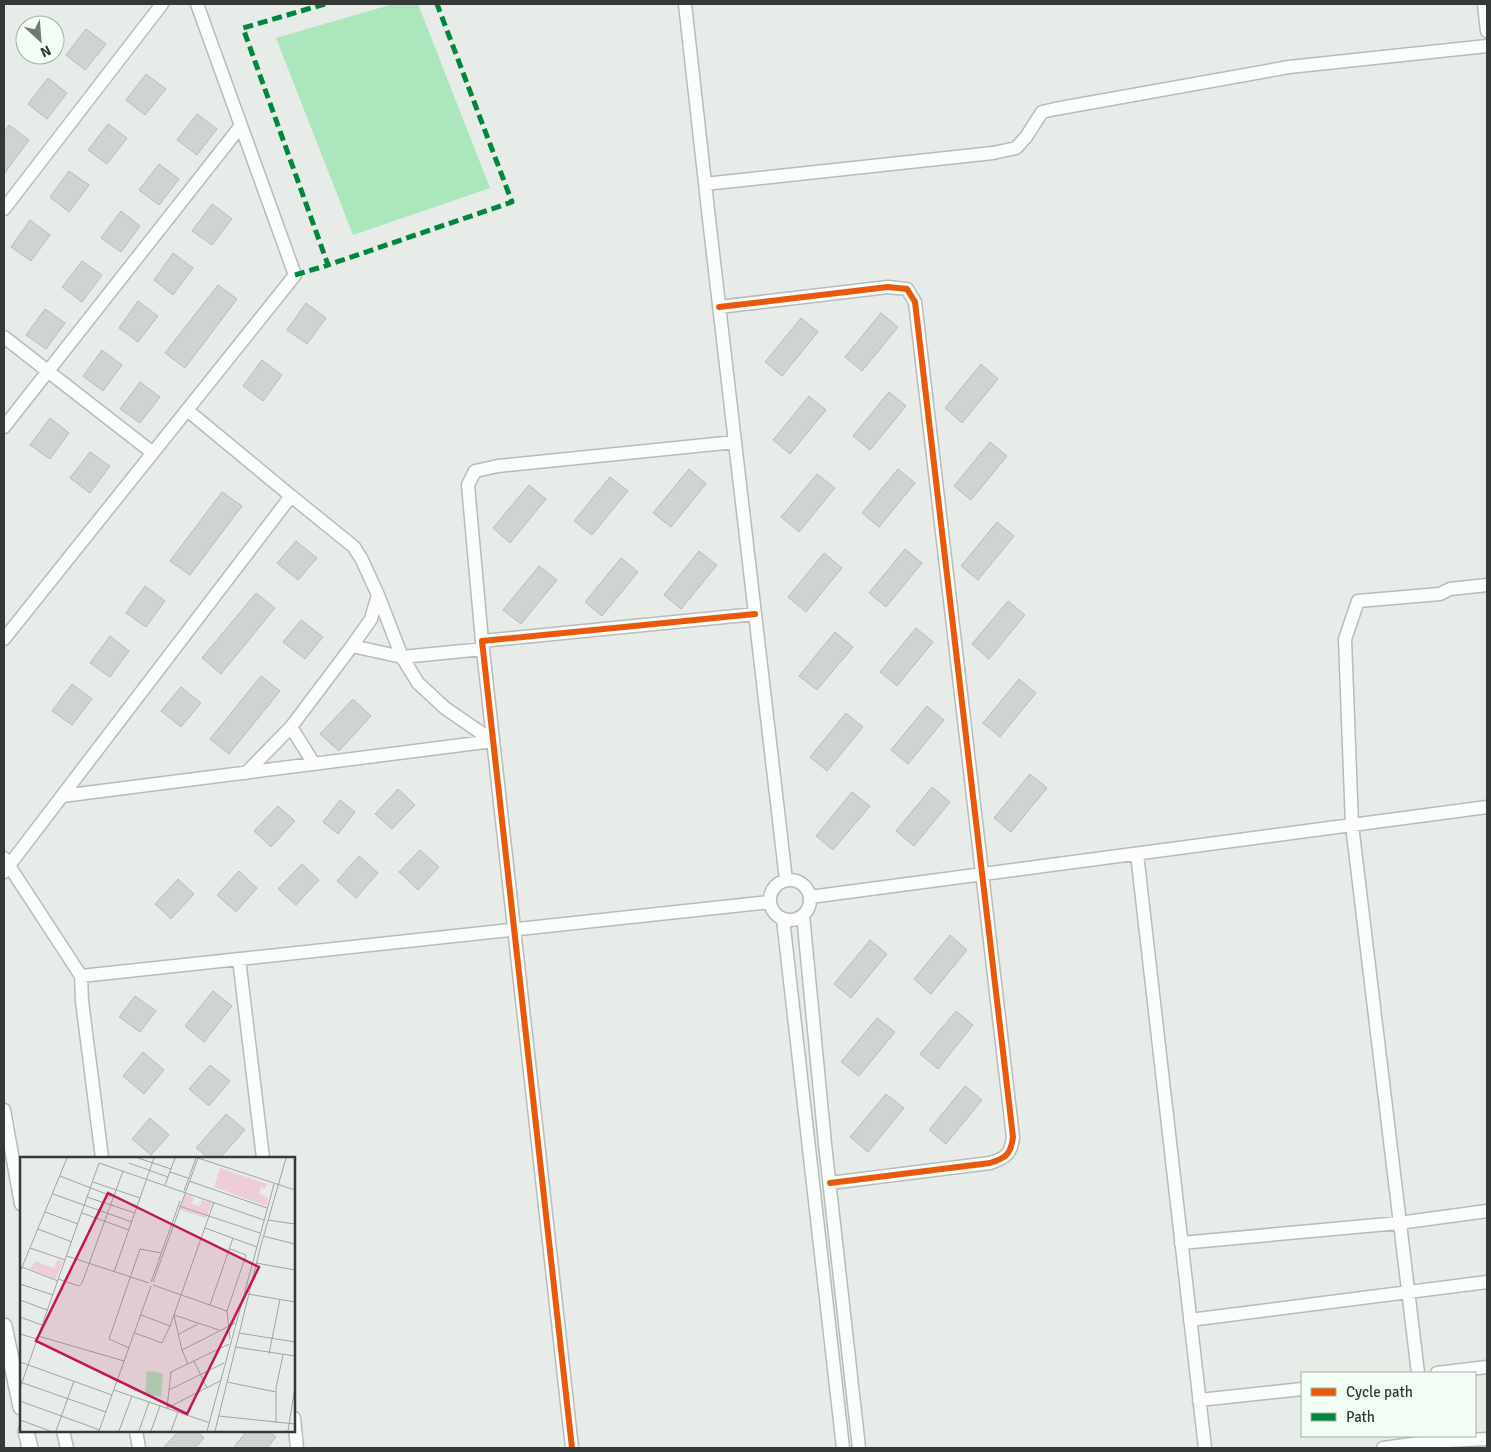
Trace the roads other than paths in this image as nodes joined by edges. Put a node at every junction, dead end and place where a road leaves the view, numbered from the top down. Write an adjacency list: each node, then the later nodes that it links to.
1 (162, 4): 9 (street)
2 (197, 4): 7 (street)
3 (685, 4): 8 (street)
4 (1486, 11): 5 (street)
5 (1487, 31)
6 (1487, 46): 8 (street)
7 (240, 128): 12 (street); 13 (street)
8 (705, 184): 10 (street)
9 (4, 209)
10 (719, 307): 15 (street); 34 (street)
11 (4, 337): 12 (street)
12 (48, 371): 14 (street); 16 (street)
13 (187, 410): 16 (street); 17 (street)
14 (4, 427)
15 (735, 442): 20 (street); 22 (street)
16 (153, 453): 21 (street)
17 (291, 496): 19 (street); 29 (street)
18 (1487, 585): 31 (street)
19 (378, 595): 23 (street); 24 (street)
20 (755, 614): 22 (street); 35 (street)
21 (4, 639)
22 (482, 645): 24 (street); 26 (street)
23 (352, 646): 24 (street); 25 (street)
24 (402, 657): 26 (street)
25 (291, 727): 27 (street); 28 (street)
26 (493, 742): 27 (street); 40 (street)
27 (314, 764): 28 (street)
28 (246, 773): 29 (street)
29 (62, 796): 33 (street)
30 (1487, 807): 31 (street)
31 (1352, 825): 32 (street); 49 (street)
32 (1137, 854): 34 (street); 50 (street)
33 (6, 865): 42 (street)
34 (981, 874): 36 (street); 46 (street)
35 (786, 880): 36 (street); 37 (street)
36 (810, 897): 38 (street)
37 (770, 902): 39 (street); 40 (street)
38 (803, 916): 39 (street); 46 (street)
39 (783, 919): 72 (street)
40 (515, 930): 41 (street); 71 (street)
41 (239, 959): 42 (street); 45 (street)
42 (81, 976): 44 (street)
43 (4, 1110): 47 (street)
44 (102, 1157)
45 (263, 1157)
46 (830, 1182): 73 (street)
47 (20, 1198)
48 (1487, 1211): 49 (street)
49 (1400, 1223): 50 (street); 52 (street)
50 (1181, 1244): 53 (street)
51 (1487, 1282): 52 (street)
52 (1408, 1292): 53 (street); 56 (street)
53 (1190, 1320): 59 (street)
54 (4, 1326): 60 (street)
55 (1487, 1367): 57 (street)
56 (1418, 1372)
57 (1445, 1372)
58 (1301, 1389): 59 (street)
59 (1199, 1400): 74 (street)
60 (20, 1402)
61 (295, 1428): 70 (street)
62 (26, 1432): 67 (street)
63 (63, 1432): 68 (street)
64 (136, 1432): 69 (street)
65 (1487, 1439): 66 (street)
66 (1427, 1442): 75 (street)
67 (30, 1448)
68 (67, 1448)
69 (138, 1448)
70 (297, 1448)
71 (572, 1448)
72 (843, 1448)
73 (859, 1448)
74 (1205, 1448)
75 (1383, 1448)

